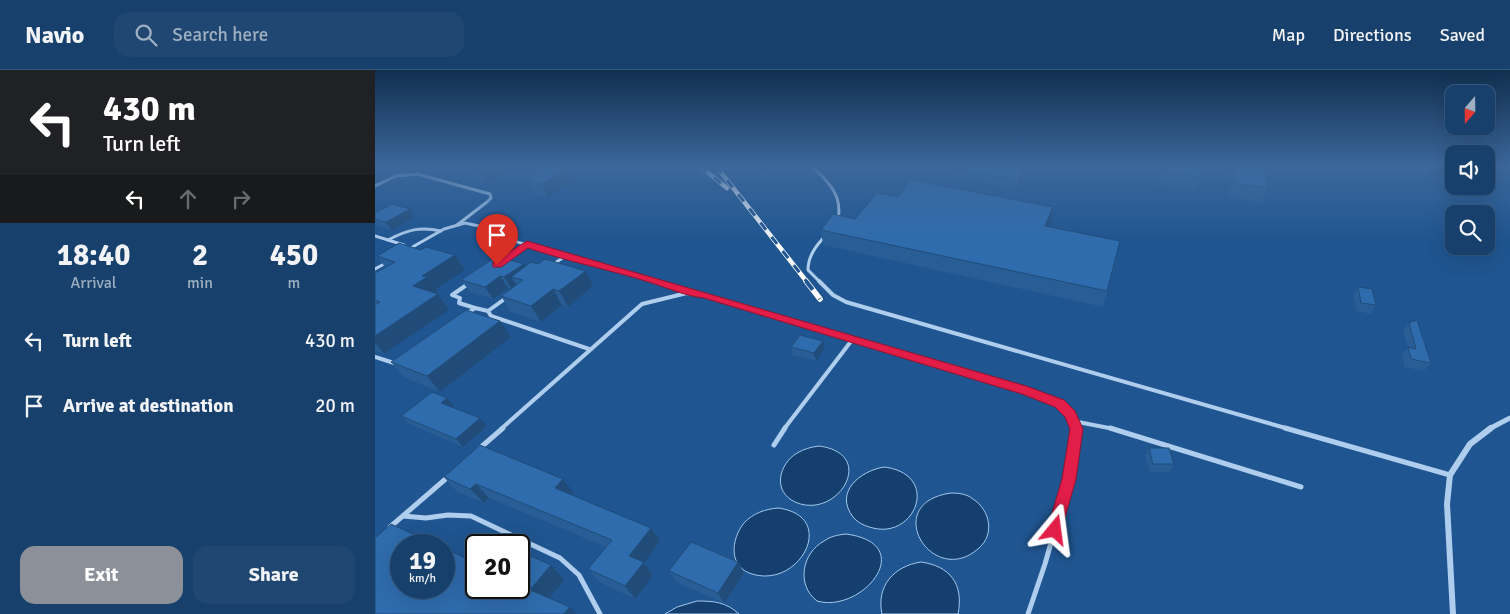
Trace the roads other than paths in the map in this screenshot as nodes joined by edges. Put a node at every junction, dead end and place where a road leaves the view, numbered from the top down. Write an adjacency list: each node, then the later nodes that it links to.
1 (480, 191): 4 (lane)
2 (836, 191): 3 (lane)
3 (837, 221)
4 (455, 226): 5 (lane); 9 (lane)
5 (441, 231): 8 (lane); 10 (lane)
6 (827, 234): 32 (lane)
7 (375, 236): 8 (lane)
8 (388, 240): 10 (lane)
9 (527, 244): 12 (lane); 14 (lane)
10 (413, 247): 11 (lane)
11 (405, 252)
12 (563, 256): 15 (lane); 18 (lane)
13 (390, 260): 16 (lane)
14 (497, 265)
15 (548, 267)
16 (375, 269)
17 (474, 280): 20 (lane)
18 (687, 293): 23 (lane); 24 (lane)
19 (511, 295): 21 (lane)
20 (475, 308): 21 (lane); 22 (lane)
21 (488, 311): 24 (lane)
22 (459, 320)
23 (852, 340): 28 (lane); 29 (lane)
24 (589, 349): 30 (lane)
25 (375, 357): 26 (lane)
26 (397, 364)
27 (1510, 418): 32 (street)
28 (1073, 420): 33 (lane); 37 (lane)
29 (774, 446)
30 (479, 449)
31 (457, 469): 34 (lane)
32 (1450, 475): 38 (street)
33 (1301, 487)
34 (403, 516): 35 (lane); 36 (lane)
35 (382, 534)
36 (600, 614)
37 (1028, 614)
38 (1453, 614)

